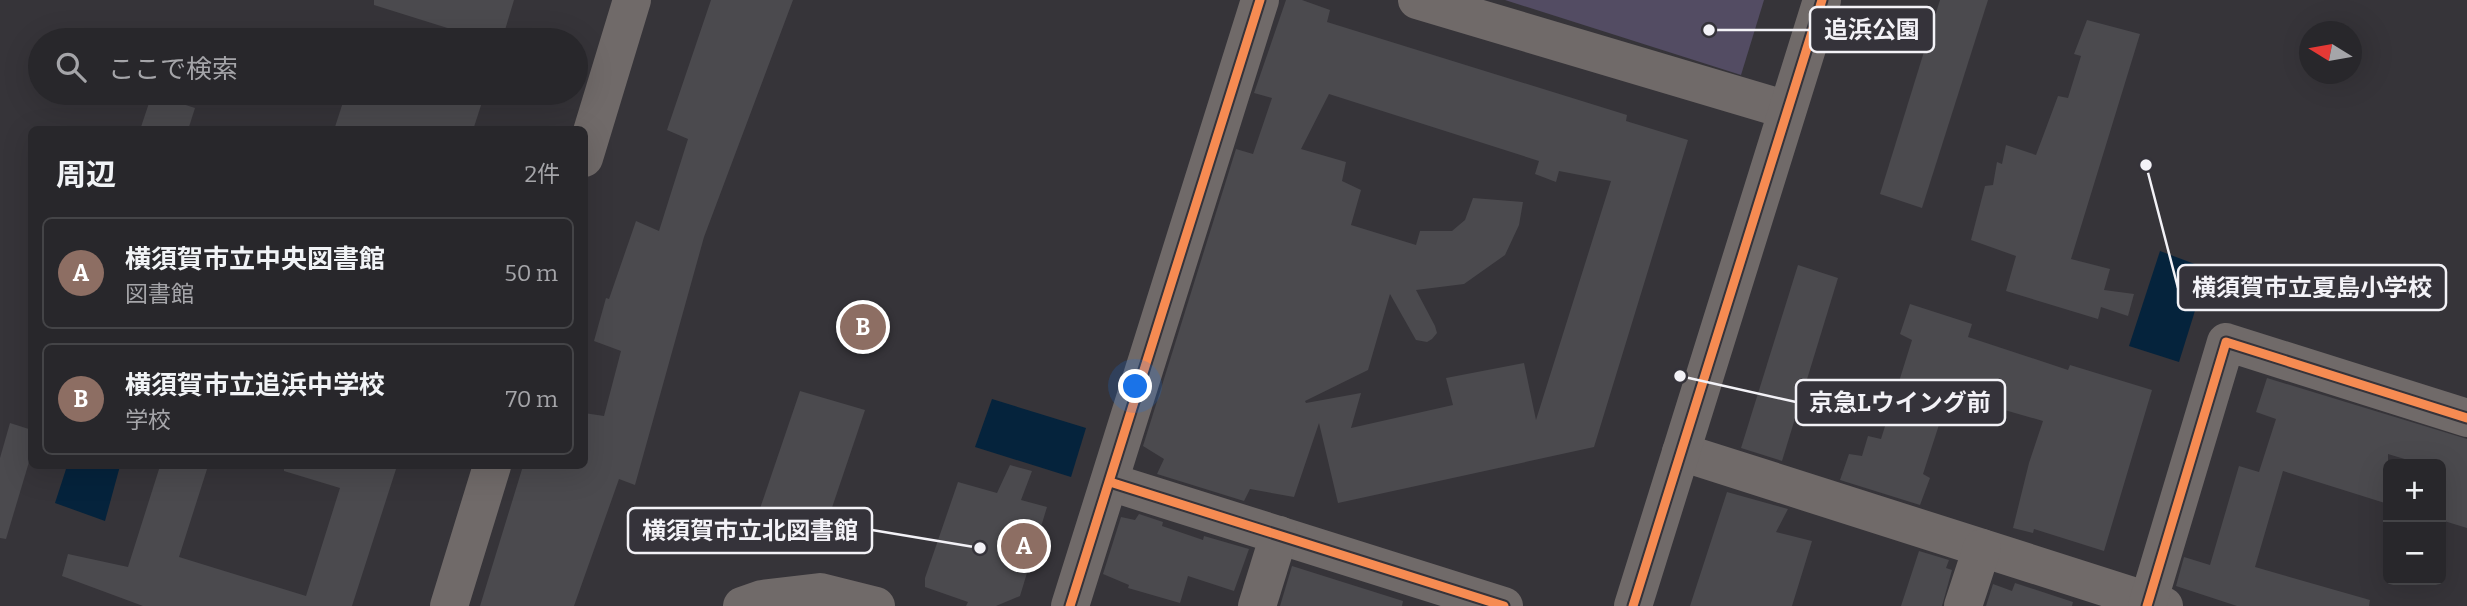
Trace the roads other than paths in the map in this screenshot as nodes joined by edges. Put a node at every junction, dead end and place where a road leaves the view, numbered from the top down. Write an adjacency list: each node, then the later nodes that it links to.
1 (632, 0): 6 (street)
2 (1260, 0): 10 (street)
3 (1417, 0): 5 (street)
4 (1822, 0): 5 (street)
5 (1787, 110): 8 (street)
6 (588, 146)
7 (2467, 418): 14 (street)
8 (1681, 452): 12 (street); 21 (street)
9 (491, 469): 15 (street)
10 (1110, 482): 11 (street); 18 (street)
11 (1279, 535): 19 (street); 20 (street)
12 (1982, 548): 13 (street); 22 (street)
13 (2072, 592): 14 (street)
14 (2153, 604)
15 (449, 606)
16 (742, 606): 17 (street)
17 (876, 606)
18 (1070, 606)
19 (1257, 606)
20 (1504, 606)
21 (1633, 606)
22 (1964, 606)

